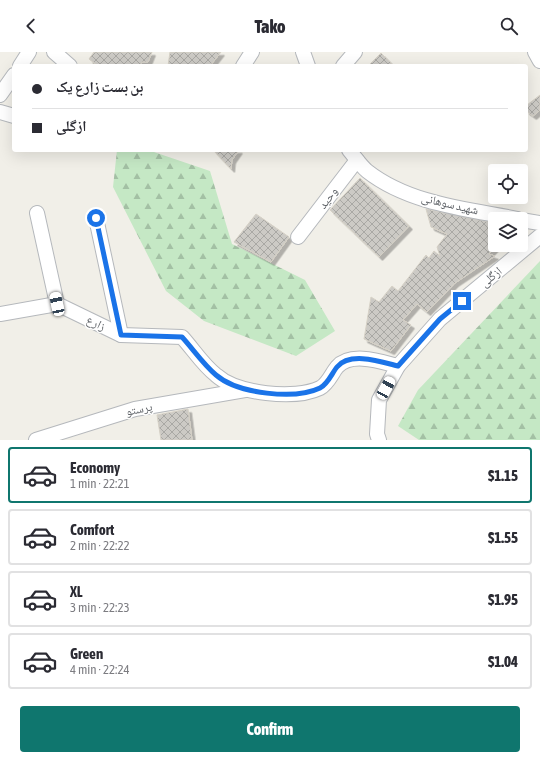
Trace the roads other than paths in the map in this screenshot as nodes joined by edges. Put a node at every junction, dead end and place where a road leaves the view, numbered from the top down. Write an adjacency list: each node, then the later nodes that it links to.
1 (29, 52): 8 (street)
2 (54, 52): 9 (street)
3 (252, 52): 10 (street)
4 (303, 52): 11 (street)
5 (355, 52): 12 (street)
6 (535, 52): 7 (street)
7 (540, 61)
8 (21, 64)
9 (68, 64)
10 (244, 64)
11 (307, 64)
12 (346, 64)
13 (12, 78): 14 (street)
14 (0, 95)
15 (0, 112): 16 (street)
16 (12, 115)
17 (353, 155): 19 (street, شهید سوهانی); 24 (street, وحید)
18 (37, 213): 25 (street)
19 (488, 213)
20 (96, 218): 27 (street)
21 (528, 221): 22 (street, شهید سوهانی)
22 (540, 223)
23 (540, 236): 28 (street, ازگلی)
24 (298, 237)
25 (57, 304): 26 (street); 27 (street, زارع)
26 (0, 314)
27 (121, 335): 29 (street, زارع)
28 (398, 366): 29 (street, زارع); 31 (street, ازگلی)
29 (246, 390): 30 (street, پرستو)
30 (36, 440)
31 (379, 440)

